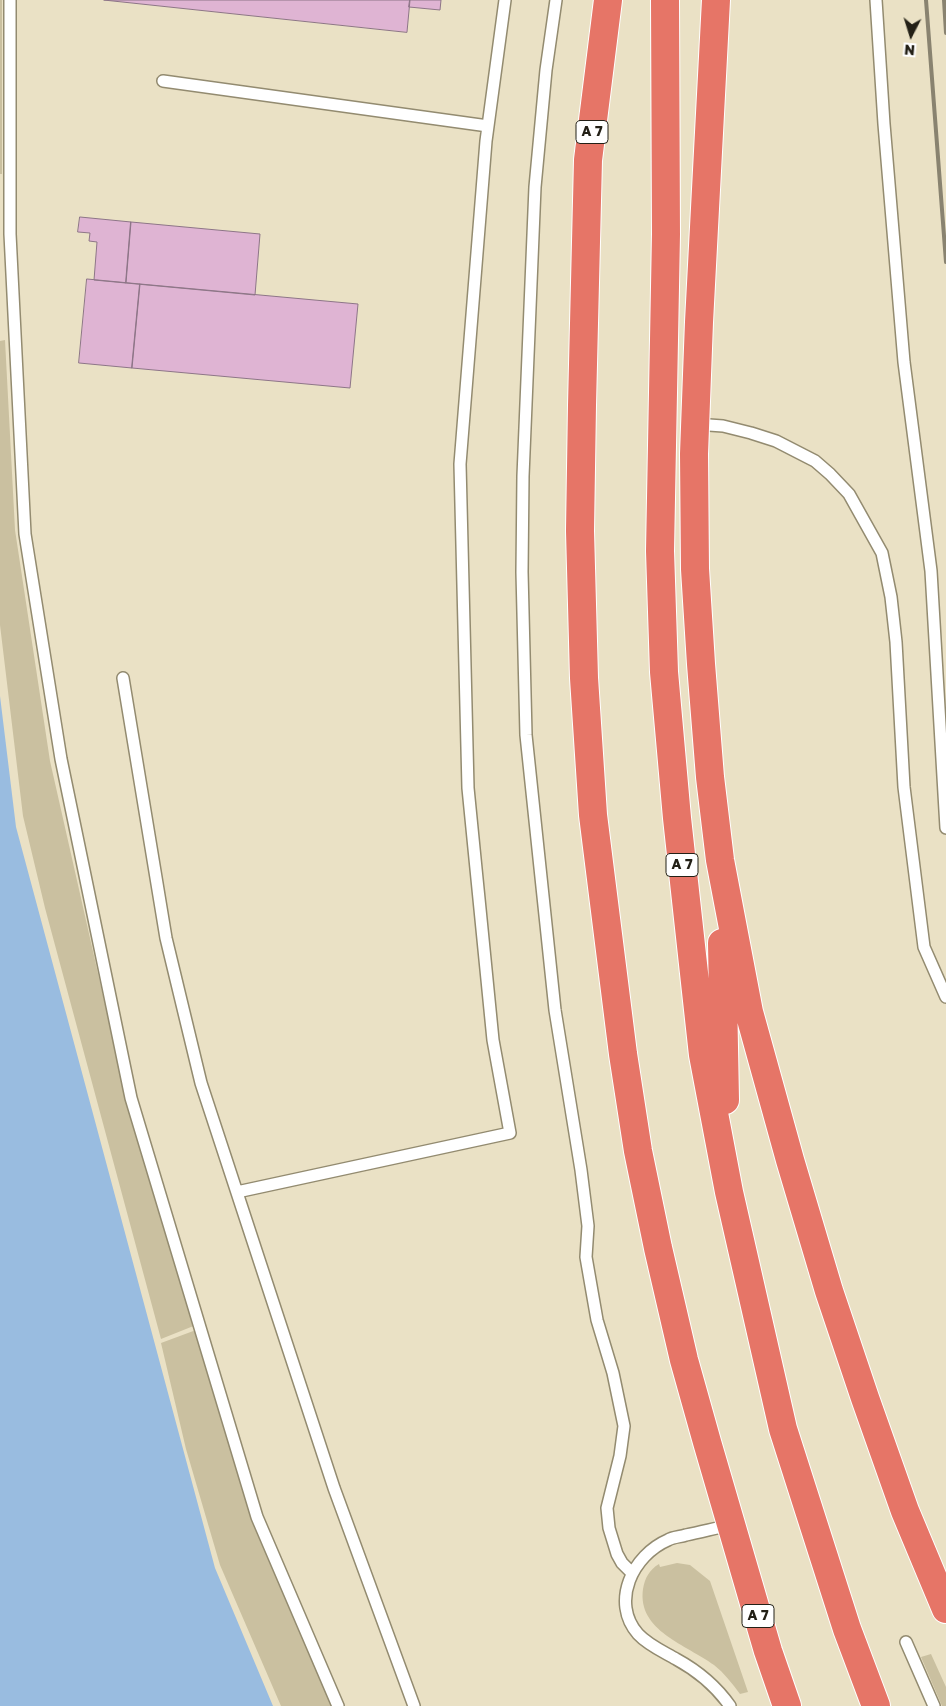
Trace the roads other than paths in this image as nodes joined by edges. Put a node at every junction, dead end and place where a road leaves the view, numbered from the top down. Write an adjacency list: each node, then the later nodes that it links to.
1 (10, 0): 21 (lane)
2 (506, 0): 9 (lane)
3 (556, 0): 18 (lane)
4 (608, 0): 17 (highway, A 7)
5 (665, 0): 16 (highway, A 7)
6 (716, 0): 10 (highway, A 7)
7 (876, 0): 12 (lane)
8 (163, 81): 9 (lane)
9 (488, 126): 15 (lane)
10 (695, 424): 13 (highway, A 7); 14 (lane)
11 (123, 678): 15 (lane)
12 (946, 828)
13 (720, 860): 16 (highway, A 7); 19 (highway, A 7)
14 (946, 997)
15 (237, 1192): 22 (lane)
16 (729, 1192): 25 (highway, A 7)
17 (732, 1525): 18 (lane); 24 (highway, A 7)
18 (632, 1573): 23 (lane)
19 (946, 1609)
20 (906, 1642): 26 (lane)
21 (338, 1706)
22 (414, 1706)
23 (730, 1706)
24 (788, 1706)
25 (876, 1706)
26 (934, 1706)

